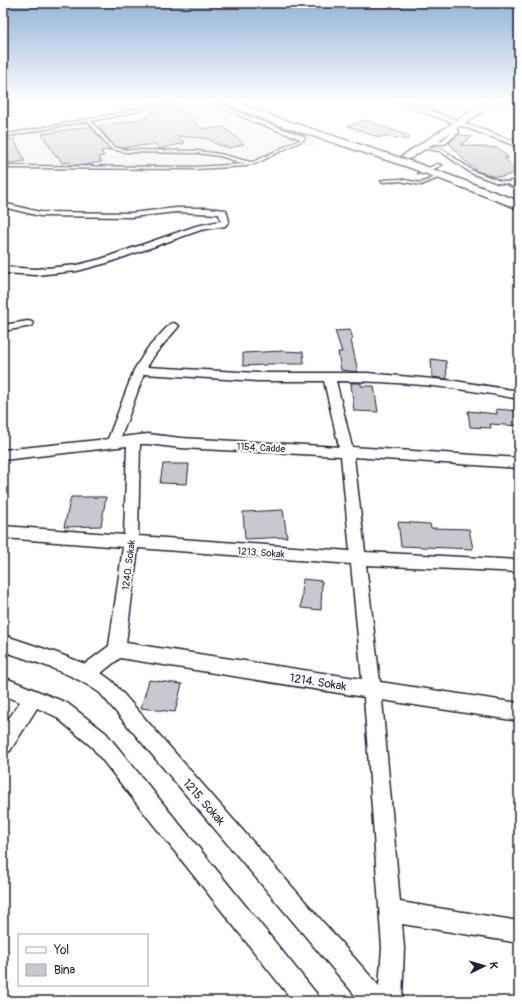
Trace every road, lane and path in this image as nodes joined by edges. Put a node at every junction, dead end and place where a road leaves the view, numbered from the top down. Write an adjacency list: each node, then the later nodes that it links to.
1 (112, 148): 8 (lane)
2 (285, 148): 8 (lane)
3 (363, 148): 10 (main road)
4 (382, 148): 7 (main road)
5 (419, 148): 7 (main road)
6 (433, 148): 13 (lane)
7 (407, 156): 10 (main road)
8 (249, 164): 9 (lane)
9 (3, 167)
10 (433, 170): 12 (lane); 15 (main road); 17 (main road)
11 (519, 180): 13 (lane)
12 (383, 181)
13 (508, 183): 14 (lane)
14 (519, 188)
15 (519, 197)
16 (3, 205): 19 (street)
17 (519, 205)
18 (158, 247): 19 (street)
19 (127, 253): 20 (street)
20 (3, 270)
21 (28, 324): 23 (street)
22 (174, 326): 24 (street)
23 (3, 328)
24 (140, 370): 25 (street); 28 (street)
25 (329, 377): 26 (street); 29 (street)
26 (519, 395)
27 (134, 440): 28 (street, 1154. Cadde); 29 (street, 1154. Cadde); 33 (street, 1240. Sokak)
28 (113, 442): 30 (street, 1154. Cadde)
29 (347, 453): 31 (street, 1154. Cadde); 34 (street)
30 (3, 455)
31 (519, 463)
32 (3, 532): 33 (street, 1213. Sokak)
33 (131, 541): 34 (street, 1213. Sokak); 37 (street, 1240. Sokak)
34 (357, 558): 35 (street, 1213. Sokak); 40 (street)
35 (519, 566)
36 (3, 644): 38 (street, 1215. Sokak)
37 (117, 650): 38 (street); 40 (street, 1214. Sokak)
38 (86, 674): 47 (street, 1215. Sokak)
39 (3, 686): 41 (street)
40 (372, 690): 42 (street, 1214. Sokak); 44 (street)
41 (33, 698): 43 (street); 46 (street)
42 (519, 712)
43 (3, 744)
44 (390, 911): 45 (street); 48 (street)
45 (519, 932)
46 (308, 1001)
47 (376, 1001)
48 (390, 1001)

